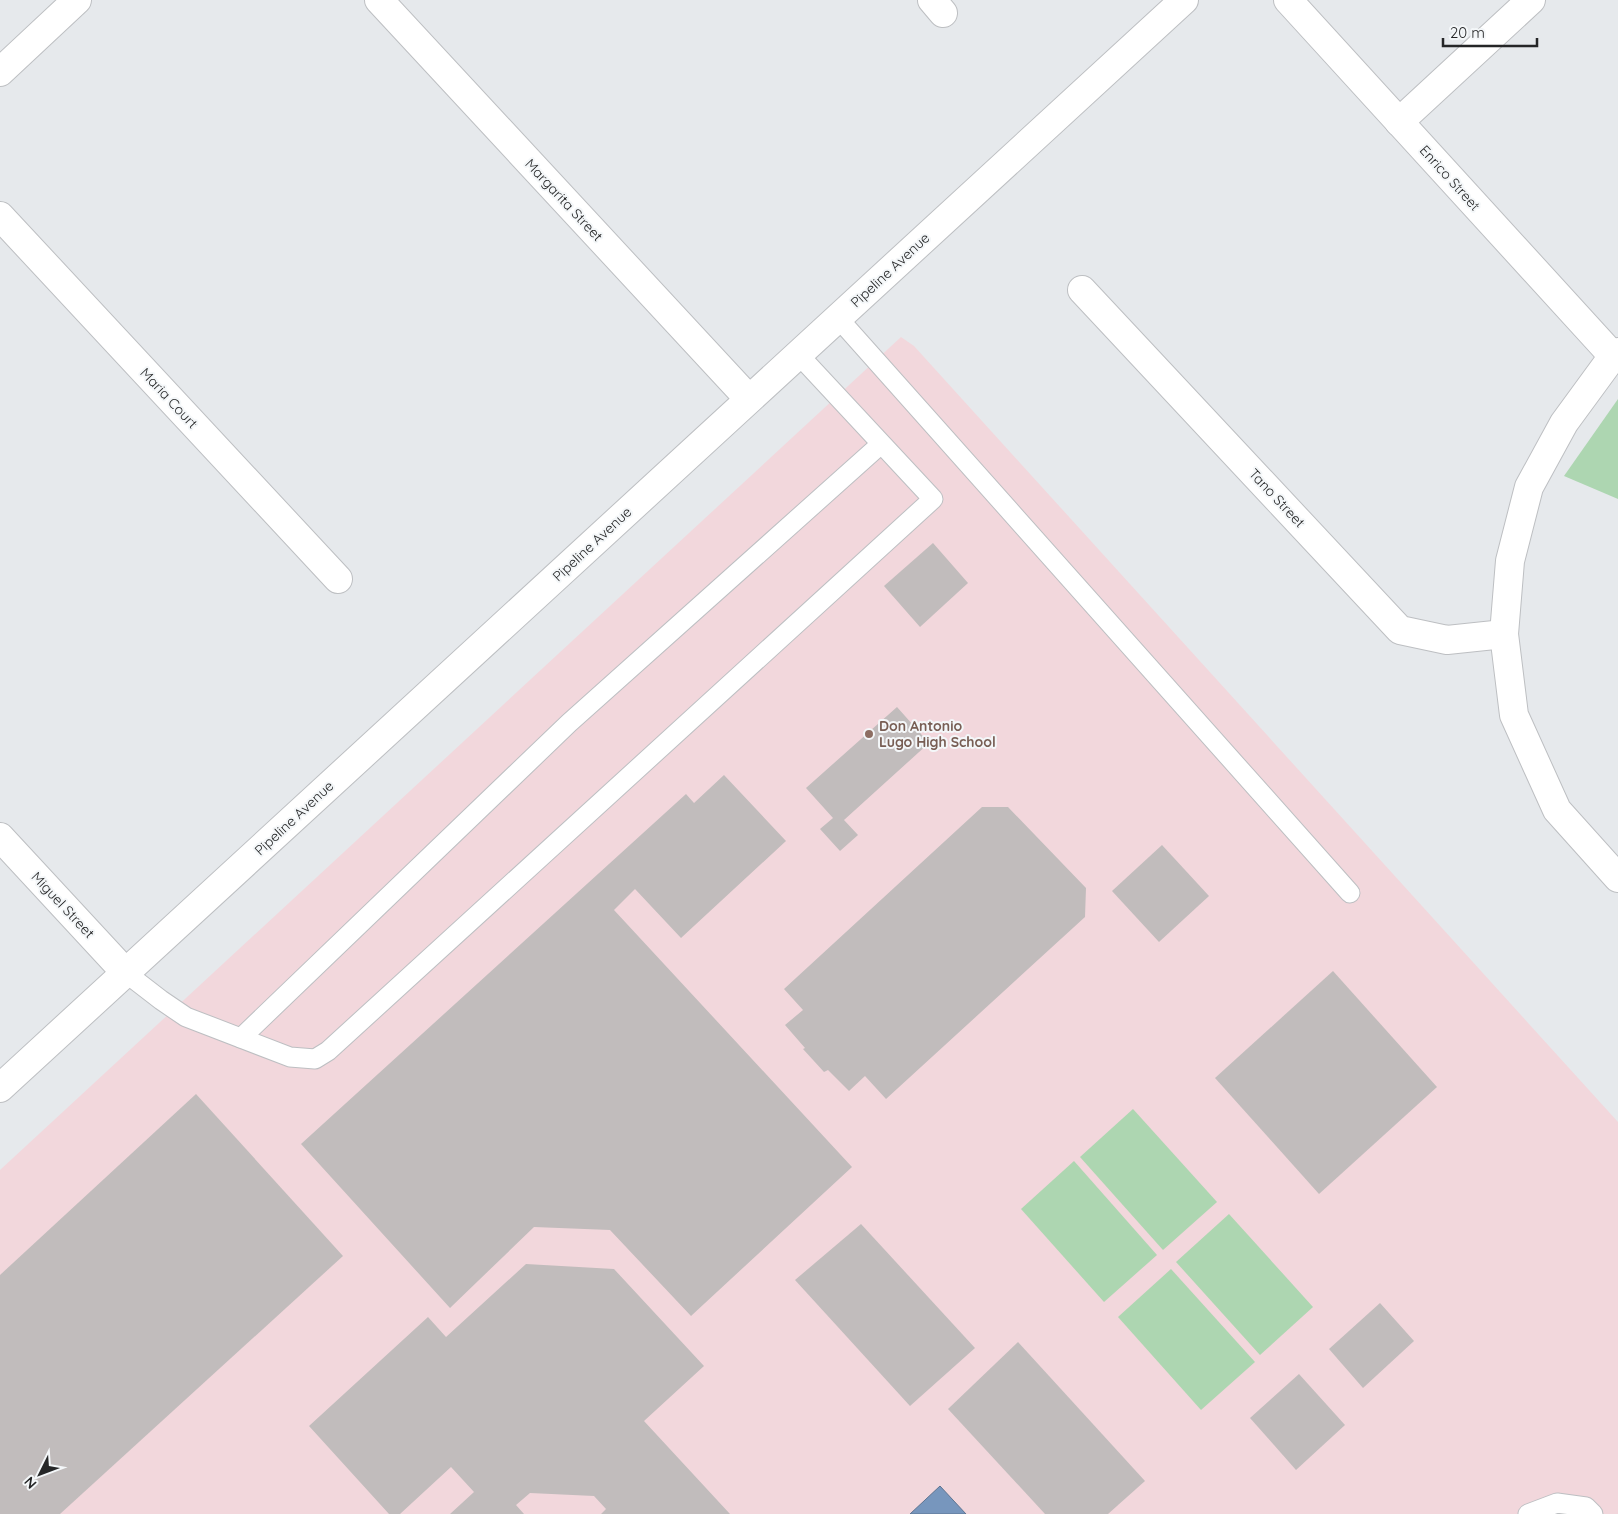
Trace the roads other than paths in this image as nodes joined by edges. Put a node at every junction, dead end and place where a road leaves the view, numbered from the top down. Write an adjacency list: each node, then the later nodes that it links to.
1 (77, 0): 6 (street)
2 (379, 0): 13 (street, Margarita Street)
3 (1184, 0): 10 (street, Pipeline Avenue)
4 (1288, 0): 7 (street, Enrico Street)
5 (1531, 0): 7 (street)
6 (0, 72)
7 (1399, 122): 12 (street, Enrico Street)
8 (0, 216): 15 (street, Maria Court)
9 (1082, 290): 16 (street, Tano Street)
10 (838, 318): 11 (street, Pipeline Avenue); 19 (lane)
11 (798, 354): 13 (street, Pipeline Avenue); 14 (lane)
12 (1616, 354): 16 (street)
13 (749, 399): 20 (street, Pipeline Avenue)
14 (881, 444): 21 (lane); 21 (lane)
15 (338, 579)
16 (1504, 634): 18 (street)
17 (0, 837): 20 (street, Miguel Street)
18 (1618, 878)
19 (1350, 893)
20 (126, 972): 21 (lane); 22 (street, Pipeline Avenue)
21 (241, 1038)
22 (0, 1088)
23 (1528, 1514): 24 (lane)
24 (1593, 1514)

